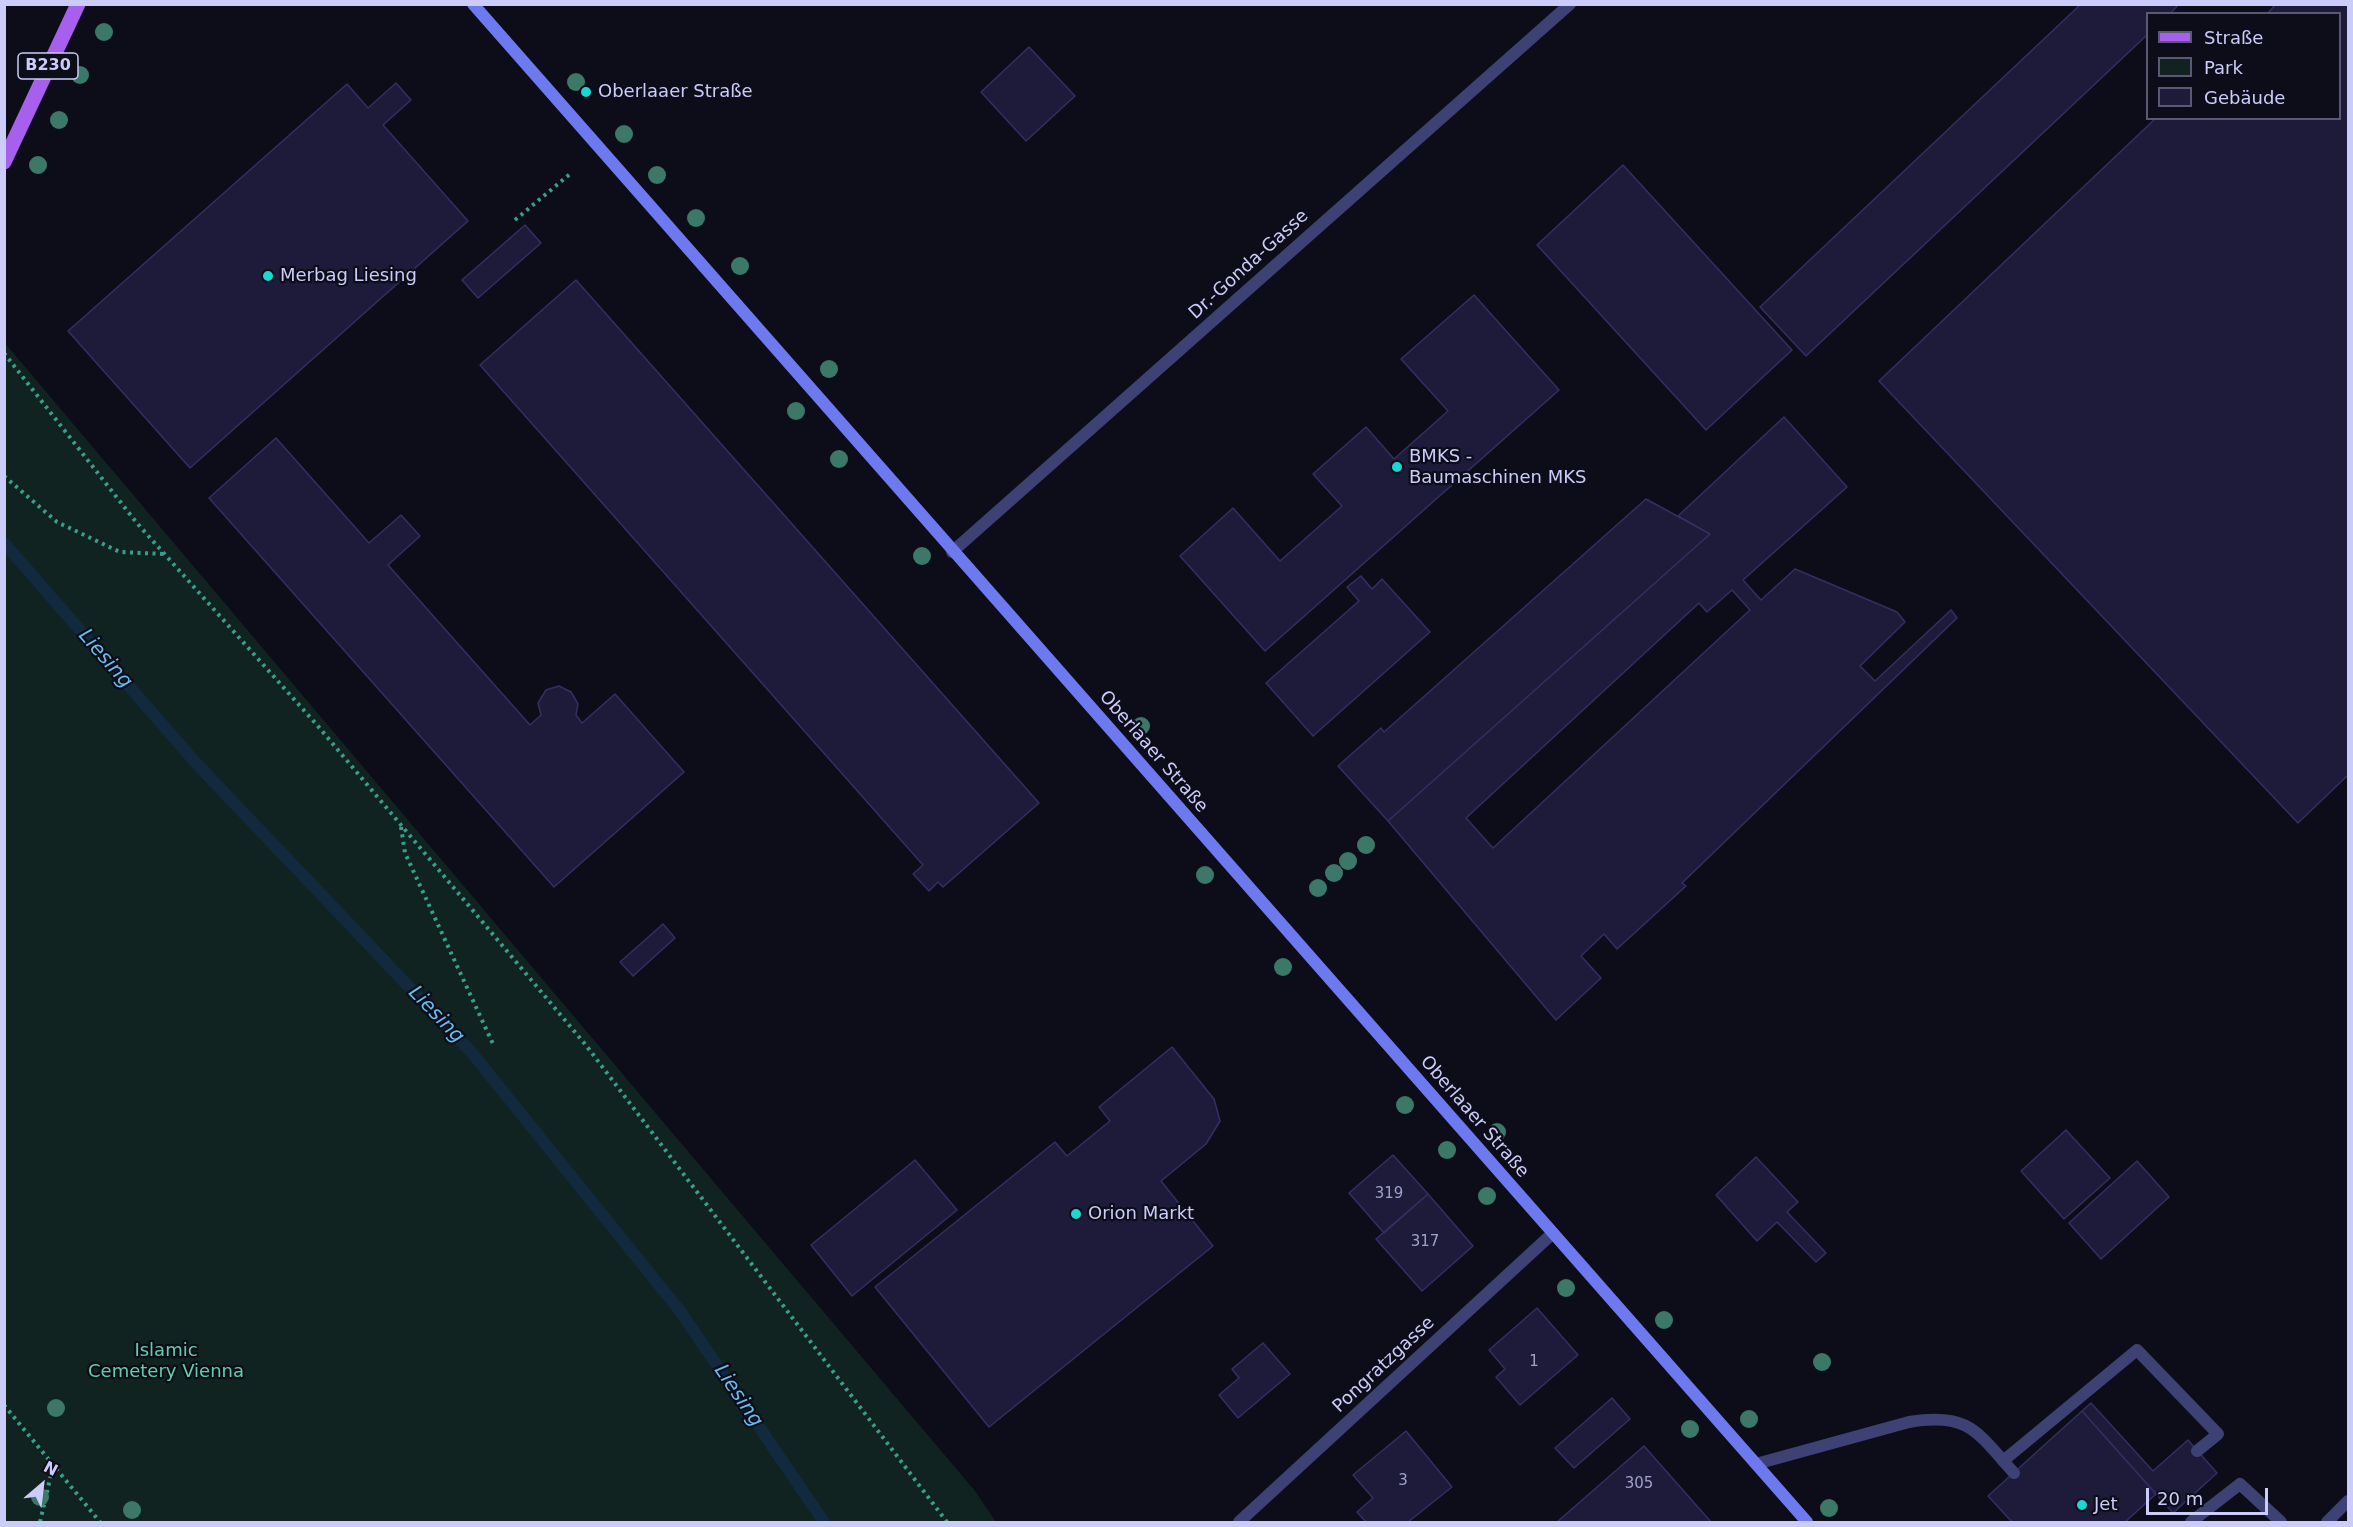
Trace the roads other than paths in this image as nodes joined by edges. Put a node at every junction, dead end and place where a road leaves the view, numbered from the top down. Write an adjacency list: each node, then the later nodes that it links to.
1 (78, 4): 4 (main road, B230)
2 (473, 4): 5 (main road, Oberlaaer Straße)
3 (1570, 4): 5 (street, Dr.-Gonda-Gasse)
4 (4, 162)
5 (952, 552): 6 (main road, Oberlaaer Straße)
6 (1553, 1233): 9 (main road, Oberlaaer Straße); 12 (street, Pongratzgasse)
7 (2197, 1451): 8 (street)
8 (2003, 1461): 9 (street); 10 (street)
9 (1756, 1464): 13 (main road, Oberlaaer Straße)
10 (2014, 1473)
11 (2349, 1501): 16 (street)
12 (1239, 1522)
13 (1807, 1522)
14 (2191, 1522): 15 (street)
15 (2281, 1522)
16 (2327, 1522)

